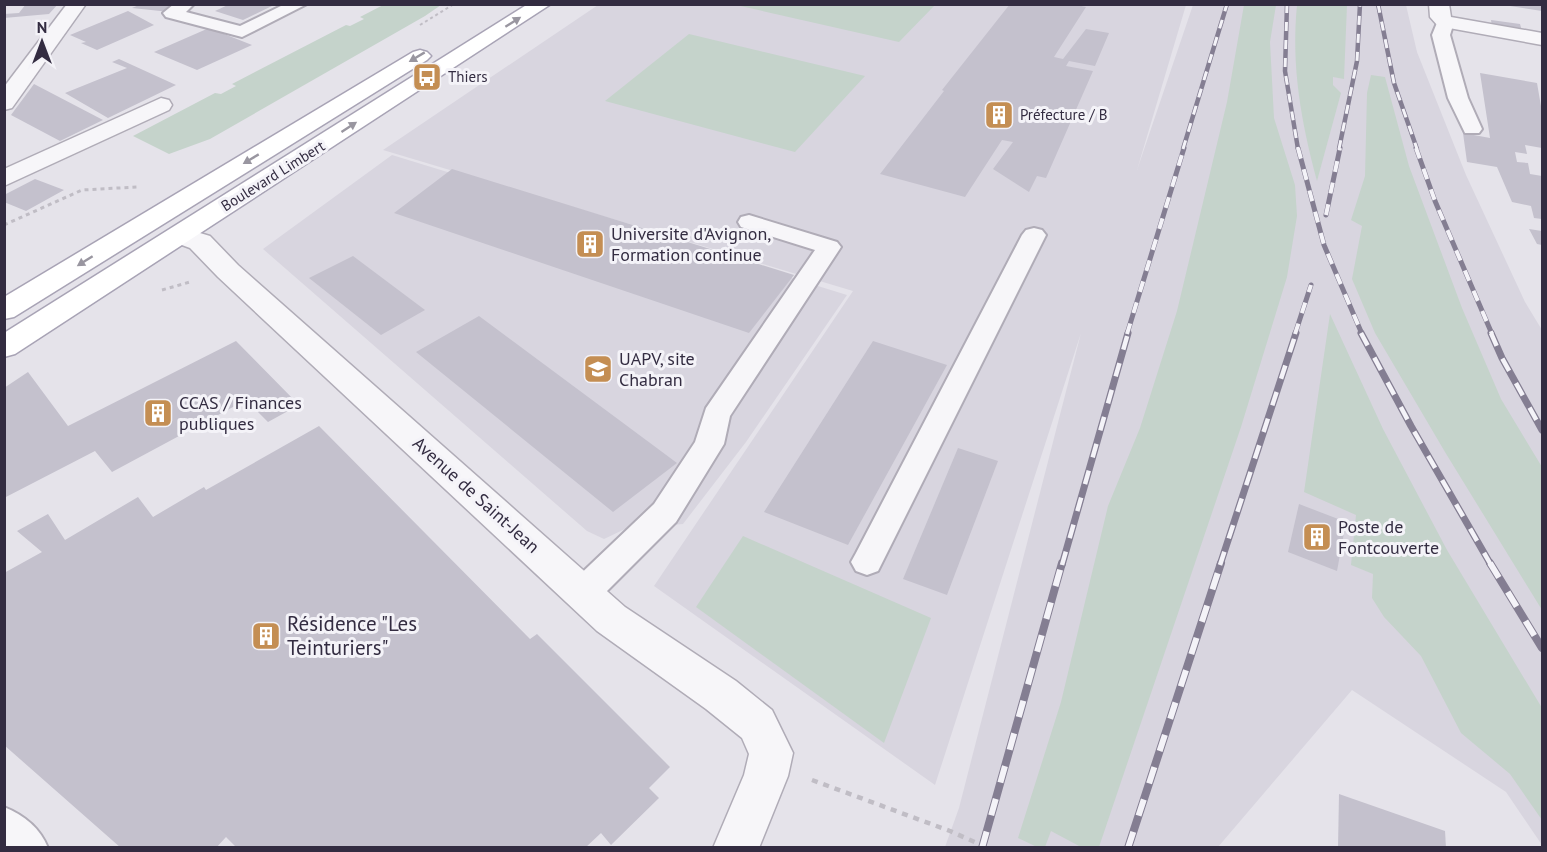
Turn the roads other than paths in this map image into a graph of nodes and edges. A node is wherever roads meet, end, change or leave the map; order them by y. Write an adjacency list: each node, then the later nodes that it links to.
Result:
1 (77, 4): 8 (street)
2 (186, 4): 3 (lane)
3 (299, 4)
4 (503, 4): 11 (main road, Boulevard Limbert, one-way to 11)
5 (542, 4): 12 (main road, Boulevard Limbert, one-way to 5)
6 (1442, 13): 7 (street); 10 (lane)
7 (1542, 39)
8 (4, 103)
9 (161, 105): 13 (street)
10 (1472, 129)
11 (294, 133): 12 (main road); 17 (main road, Boulevard Limbert, one-way to 17)
12 (324, 143): 15 (main road, Boulevard Limbert)
13 (4, 179)
14 (749, 222): 20 (lane)
15 (180, 234): 18 (main road, Boulevard Limbert); 20 (street, Avenue de Saint-Jean)
16 (1034, 234): 19 (lane)
17 (4, 310)
18 (4, 346)
19 (867, 562)
20 (583, 593): 23 (street, Avenue de Saint-Jean)
21 (4, 827): 22 (lane)
22 (28, 848)
23 (736, 848)

